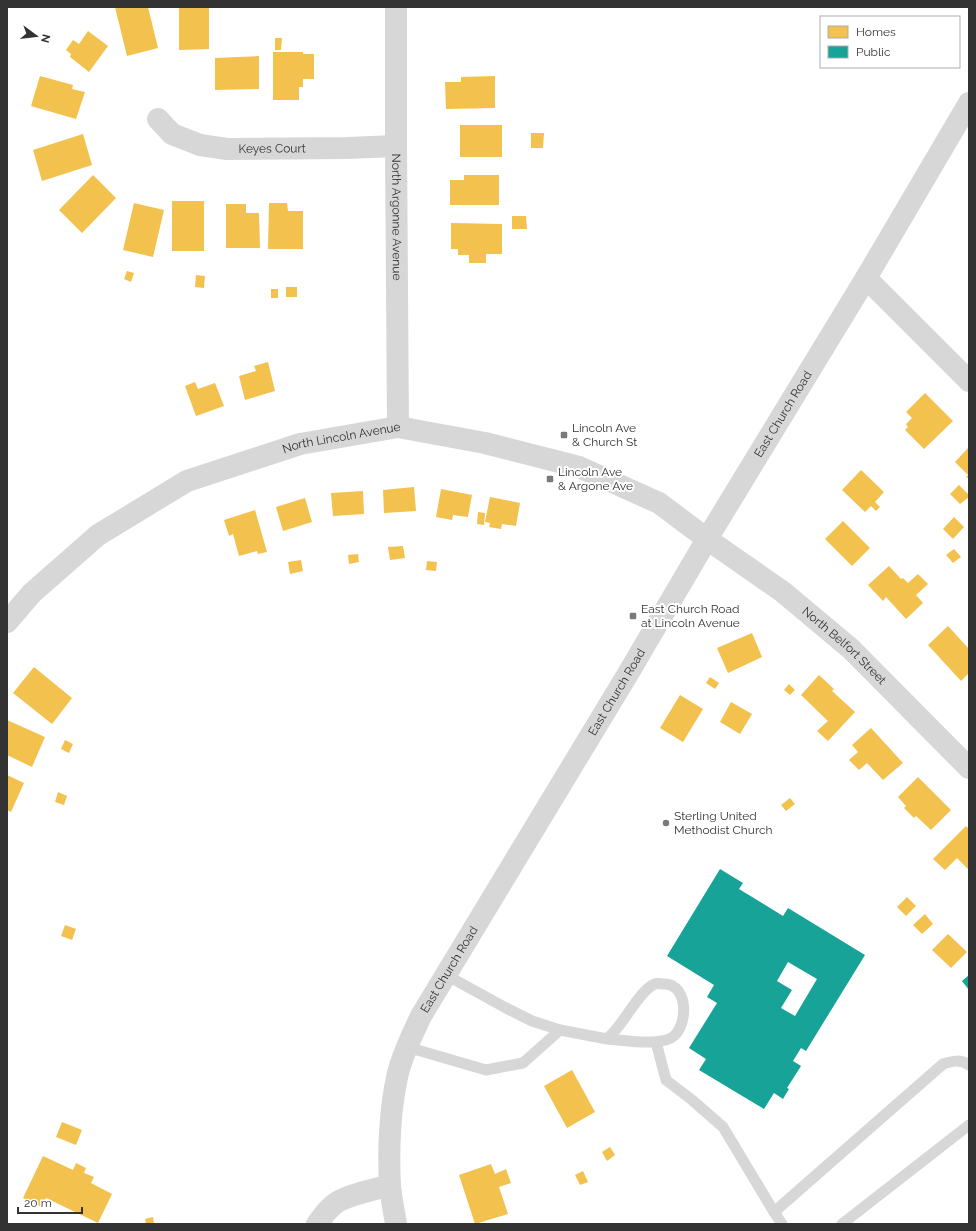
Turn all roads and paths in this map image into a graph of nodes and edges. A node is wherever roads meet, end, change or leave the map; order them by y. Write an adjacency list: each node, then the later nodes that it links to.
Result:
1 (396, 7): 4 (street, North Argonne Avenue)
2 (969, 103): 5 (street, East Church Road)
3 (158, 119): 4 (street, Keyes Court)
4 (396, 146): 7 (street, North Argonne Avenue)
5 (866, 278): 6 (street); 8 (street, East Church Road)
6 (969, 381)
7 (398, 427): 8 (street, North Lincoln Avenue); 9 (street, North Lincoln Avenue)
8 (707, 539): 10 (street, North Belfort Street); 11 (street, East Church Road)
9 (7, 622)
10 (969, 768)
11 (446, 975): 12 (lane); 15 (street, East Church Road)
12 (560, 1030): 13 (lane); 15 (lane)
13 (607, 1039): 14 (lane); 14 (lane)
14 (656, 1042): 19 (lane)
15 (407, 1047): 18 (street, East Church Road)
16 (969, 1064): 19 (lane)
17 (969, 1125): 23 (lane)
18 (390, 1186): 20 (street); 21 (street, East Church Road)
19 (774, 1212): 22 (lane)
20 (317, 1224)
21 (396, 1224)
22 (782, 1224)
23 (842, 1224)

